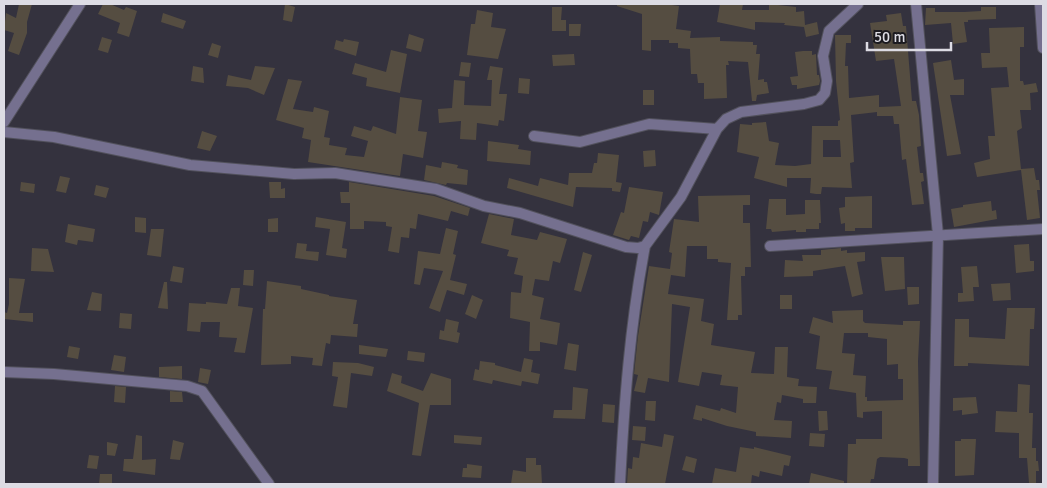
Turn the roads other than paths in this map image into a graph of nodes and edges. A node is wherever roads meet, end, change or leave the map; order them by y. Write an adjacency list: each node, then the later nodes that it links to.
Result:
1 (80, 4): 6 (street)
2 (858, 4): 7 (street)
3 (916, 4): 11 (street)
4 (1040, 4): 5 (street)
5 (1043, 48)
6 (4, 122)
7 (717, 129): 9 (street); 12 (street)
8 (4, 132): 12 (street)
9 (534, 136)
10 (1043, 229): 11 (street)
11 (938, 235): 13 (street); 17 (street)
12 (645, 246): 16 (street)
13 (770, 246)
14 (4, 372): 15 (street)
15 (269, 484)
16 (620, 484)
17 (933, 484)

